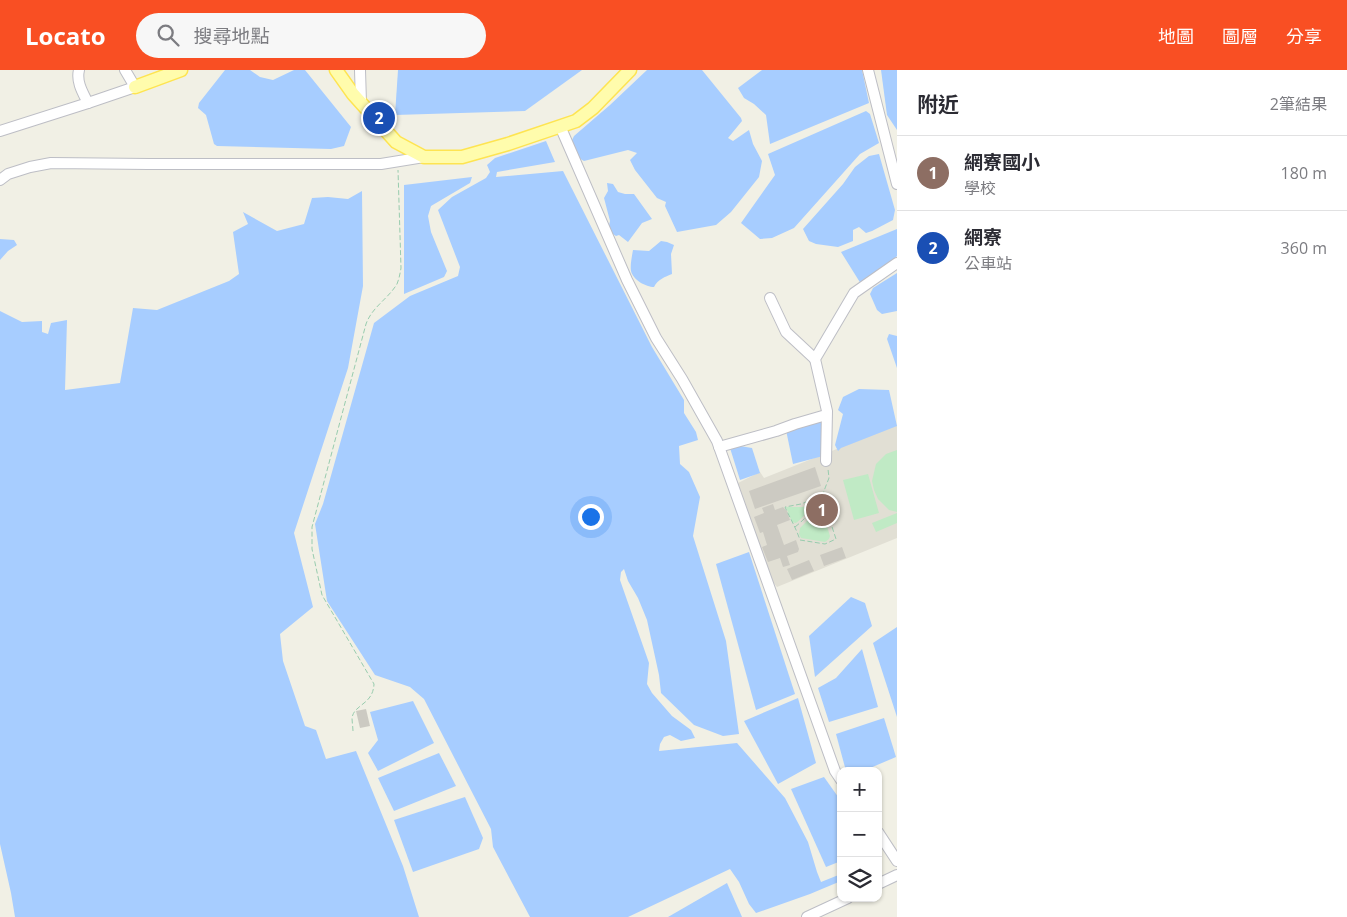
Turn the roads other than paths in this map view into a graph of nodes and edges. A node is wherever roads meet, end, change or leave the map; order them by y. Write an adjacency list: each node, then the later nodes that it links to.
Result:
1 (79, 70): 10 (street)
2 (125, 70): 8 (street)
3 (181, 70): 8 (main road)
4 (336, 70): 9 (main road)
5 (360, 70): 9 (street)
6 (630, 70): 11 (main road)
7 (868, 70): 15 (street)
8 (135, 87): 10 (street)
9 (361, 102): 13 (main road)
10 (88, 103): 12 (street)
11 (560, 126): 13 (main road); 20 (street)
12 (0, 131)
13 (424, 157): 14 (street)
14 (0, 180)
15 (897, 184)
16 (897, 263): 18 (street)
17 (770, 298): 18 (street)
18 (814, 358): 19 (street)
19 (826, 415): 20 (street); 21 (street)
20 (719, 447): 22 (street)
21 (826, 461)
22 (837, 774)
23 (882, 838): 24 (street)
24 (897, 861)
25 (897, 875): 26 (street)
26 (882, 882)
27 (840, 902): 28 (street)
28 (808, 917)

